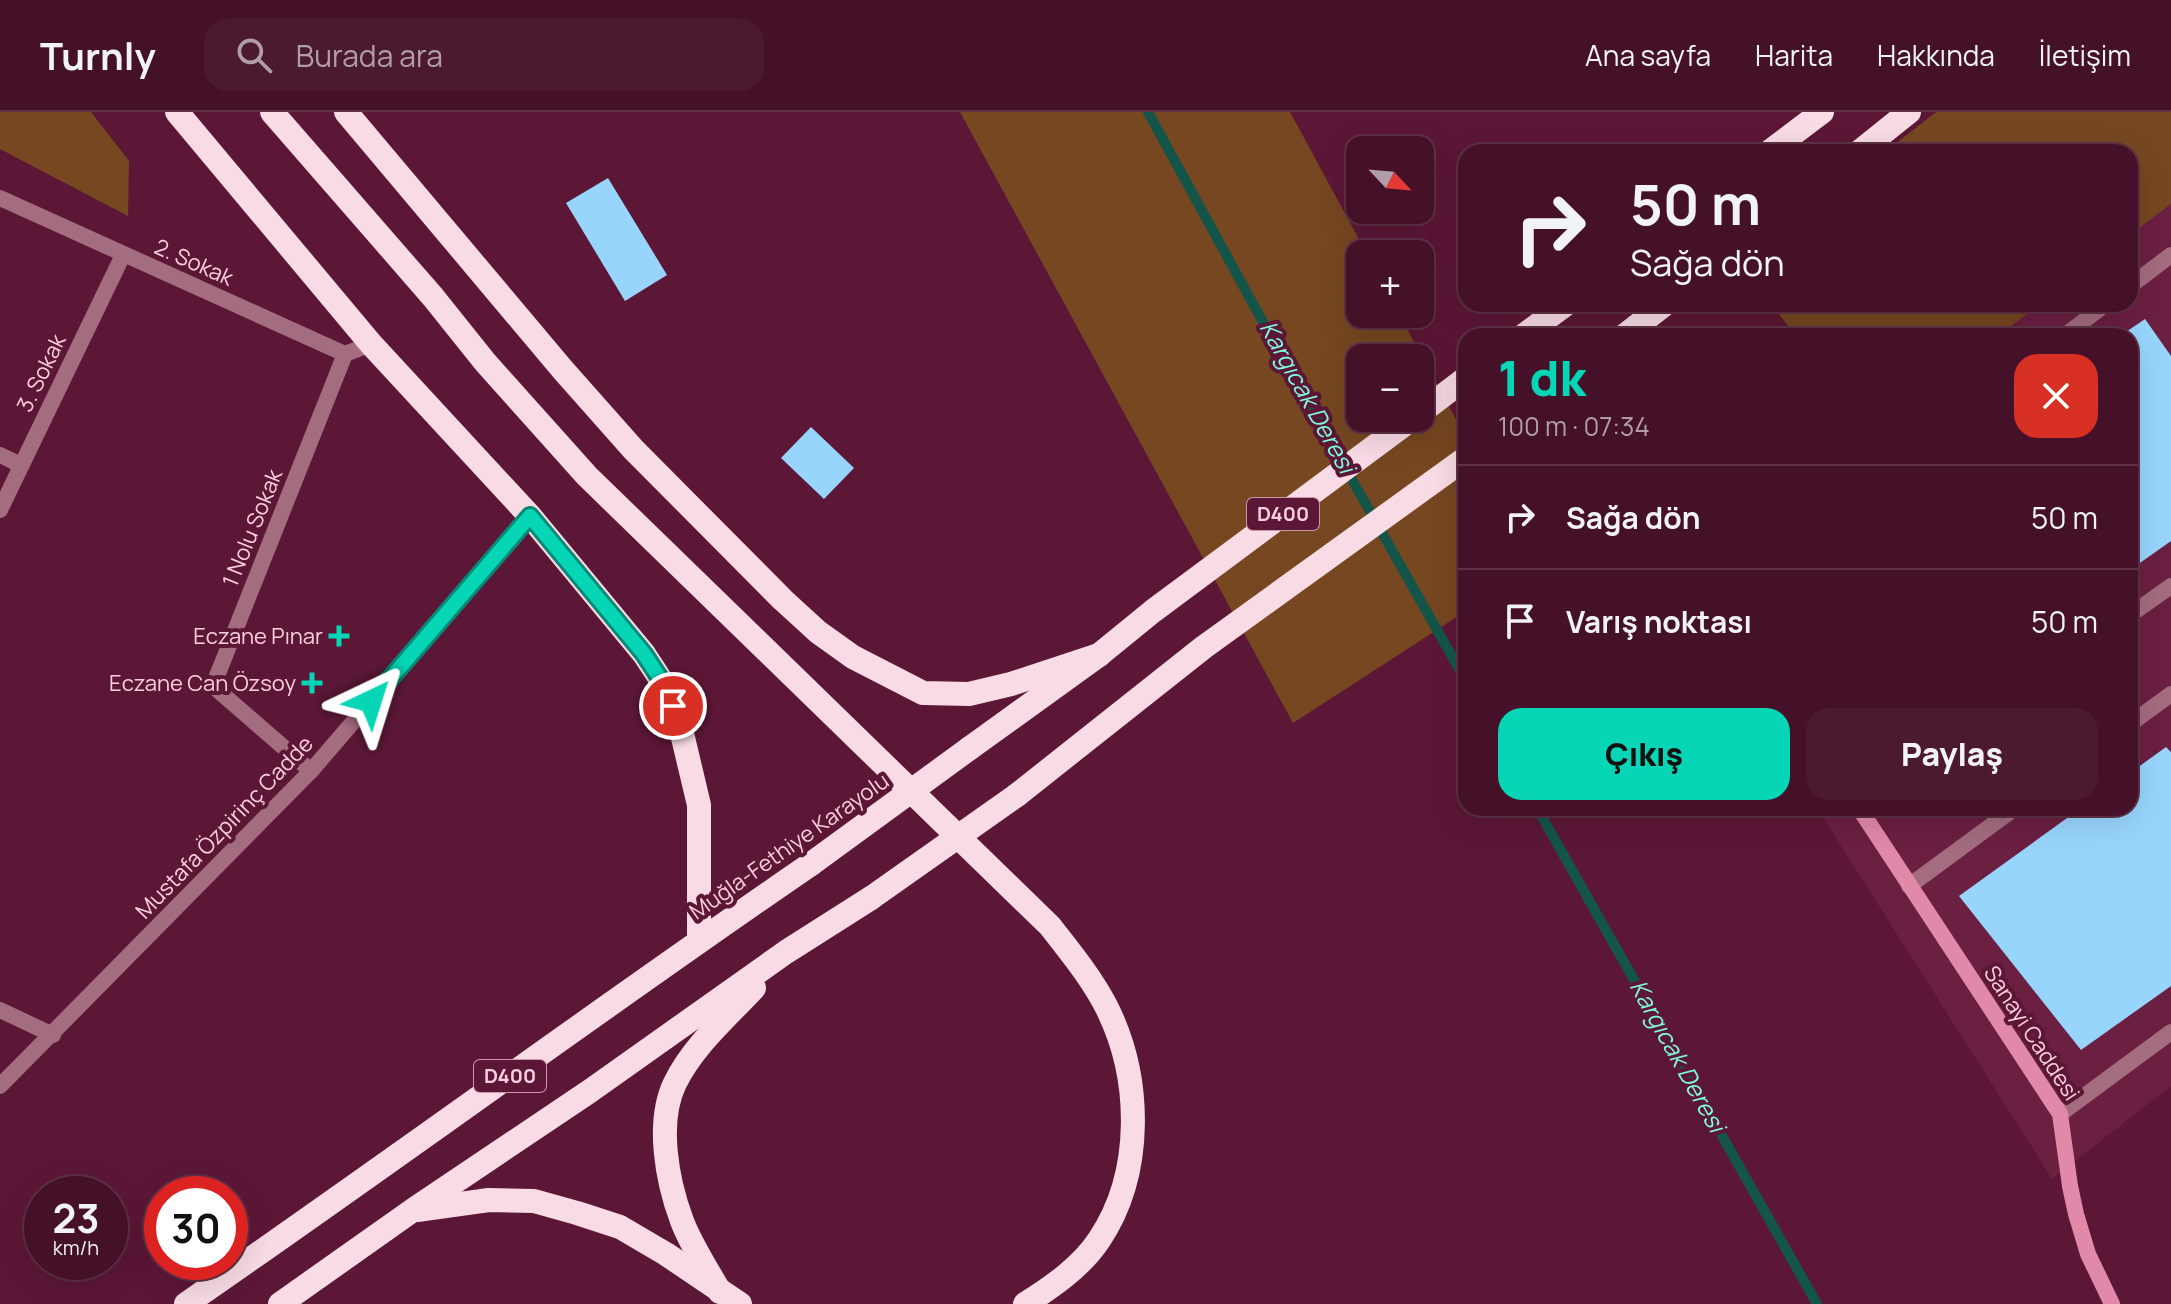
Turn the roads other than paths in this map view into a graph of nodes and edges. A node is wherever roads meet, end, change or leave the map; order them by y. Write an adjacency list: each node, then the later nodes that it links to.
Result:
1 (177, 112): 18 (highway)
2 (272, 112): 48 (highway)
3 (346, 112): 30 (highway)
4 (1822, 112): 6 (highway)
5 (1909, 112): 7 (highway)
6 (1780, 144)
7 (1869, 144)
8 (0, 198): 9 (street, 2. Sokak)
9 (123, 255): 19 (street, 2. Sokak); 25 (street, 3. Sokak)
10 (2171, 255): 11 (street)
11 (2138, 280)
12 (1555, 312): 15 (highway)
13 (1655, 312): 16 (highway)
14 (2096, 312): 17 (street)
15 (1534, 328)
16 (1634, 328)
17 (2074, 328)
18 (371, 344): 19 (street); 27 (highway)
19 (345, 354): 33 (street, 1 Nolu Sokak)
20 (1458, 384): 21 (highway)
21 (1434, 402)
22 (1394, 432): 30 (highway, Muğla-Fethiye Karayolu / D400)
23 (0, 455): 25 (street)
24 (1458, 464): 38 (highway, D400, bridge)
25 (21, 465): 26 (street, 3. Sokak)
26 (0, 510)
27 (530, 516): 33 (street, Mustafa Özpirinç Cadde); 37 (highway)
28 (2171, 586): 29 (street)
29 (2138, 609)
30 (1099, 655): 37 (highway, Muğla-Fethiye Karayolu / D400, bridge)
31 (2171, 694): 32 (street)
32 (2138, 718)
33 (311, 771): 41 (street, Mustafa Özpirinç Cadde)
34 (1866, 816): 36 (street, Sanayi Caddesi)
35 (2004, 816): 36 (street)
36 (1909, 886): 43 (street, Sanayi Caddesi)
37 (699, 941): 46 (highway, Muğla-Fethiye Karayolu / D400)
38 (786, 952): 44 (highway, D400); 45 (highway)
39 (0, 1010): 41 (street)
40 (2171, 1032): 43 (street)
41 (53, 1035): 42 (street, Mustafa Özpirinç Cadde)
42 (0, 1086)
43 (2060, 1114): 49 (street, Sanayi Caddesi)
44 (413, 1210): 45 (highway); 47 (highway, D400)
45 (730, 1298)
46 (186, 1304)
47 (280, 1304)
48 (1025, 1304)
49 (2112, 1304)

